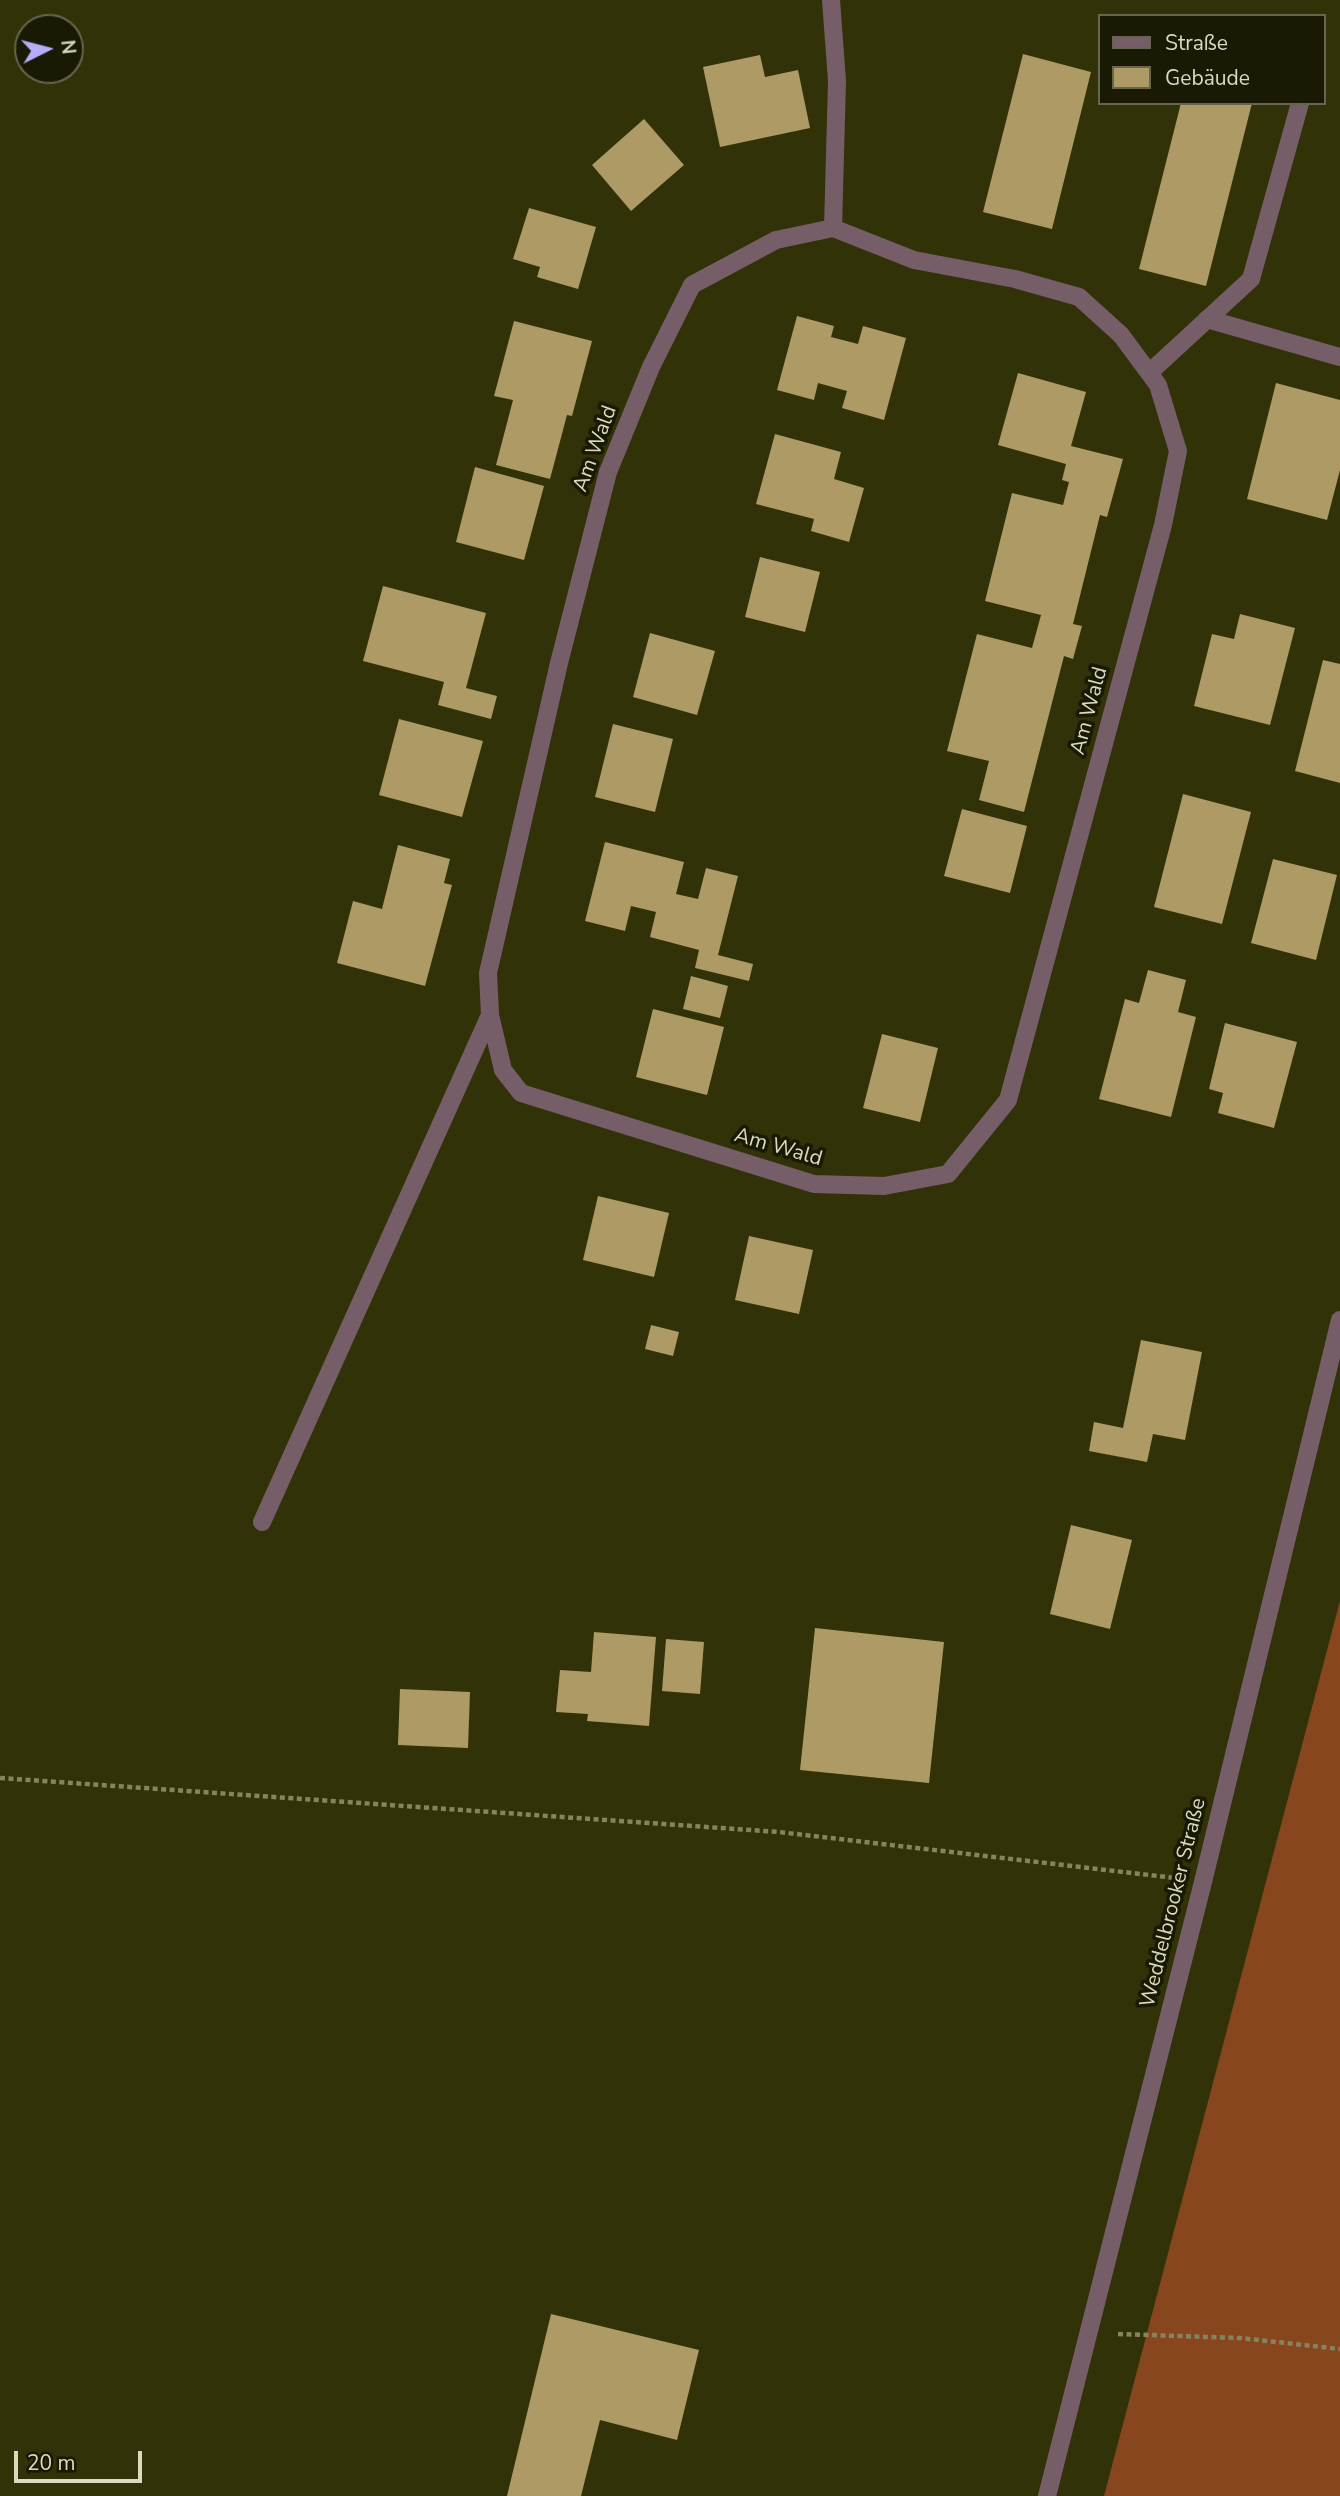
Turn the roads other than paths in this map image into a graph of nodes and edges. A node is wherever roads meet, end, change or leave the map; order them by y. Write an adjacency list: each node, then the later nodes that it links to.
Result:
1 (831, 0): 3 (street)
2 (1299, 105): 4 (street)
3 (833, 228): 6 (street, Am Wald); 7 (street, Am Wald)
4 (1207, 320): 5 (street); 6 (street)
5 (1340, 357)
6 (1149, 373): 7 (street, Am Wald)
7 (490, 1015): 9 (street)
8 (1340, 1320): 10 (street, Weddelbrooker Straße)
9 (262, 1522)
10 (1047, 2496)

